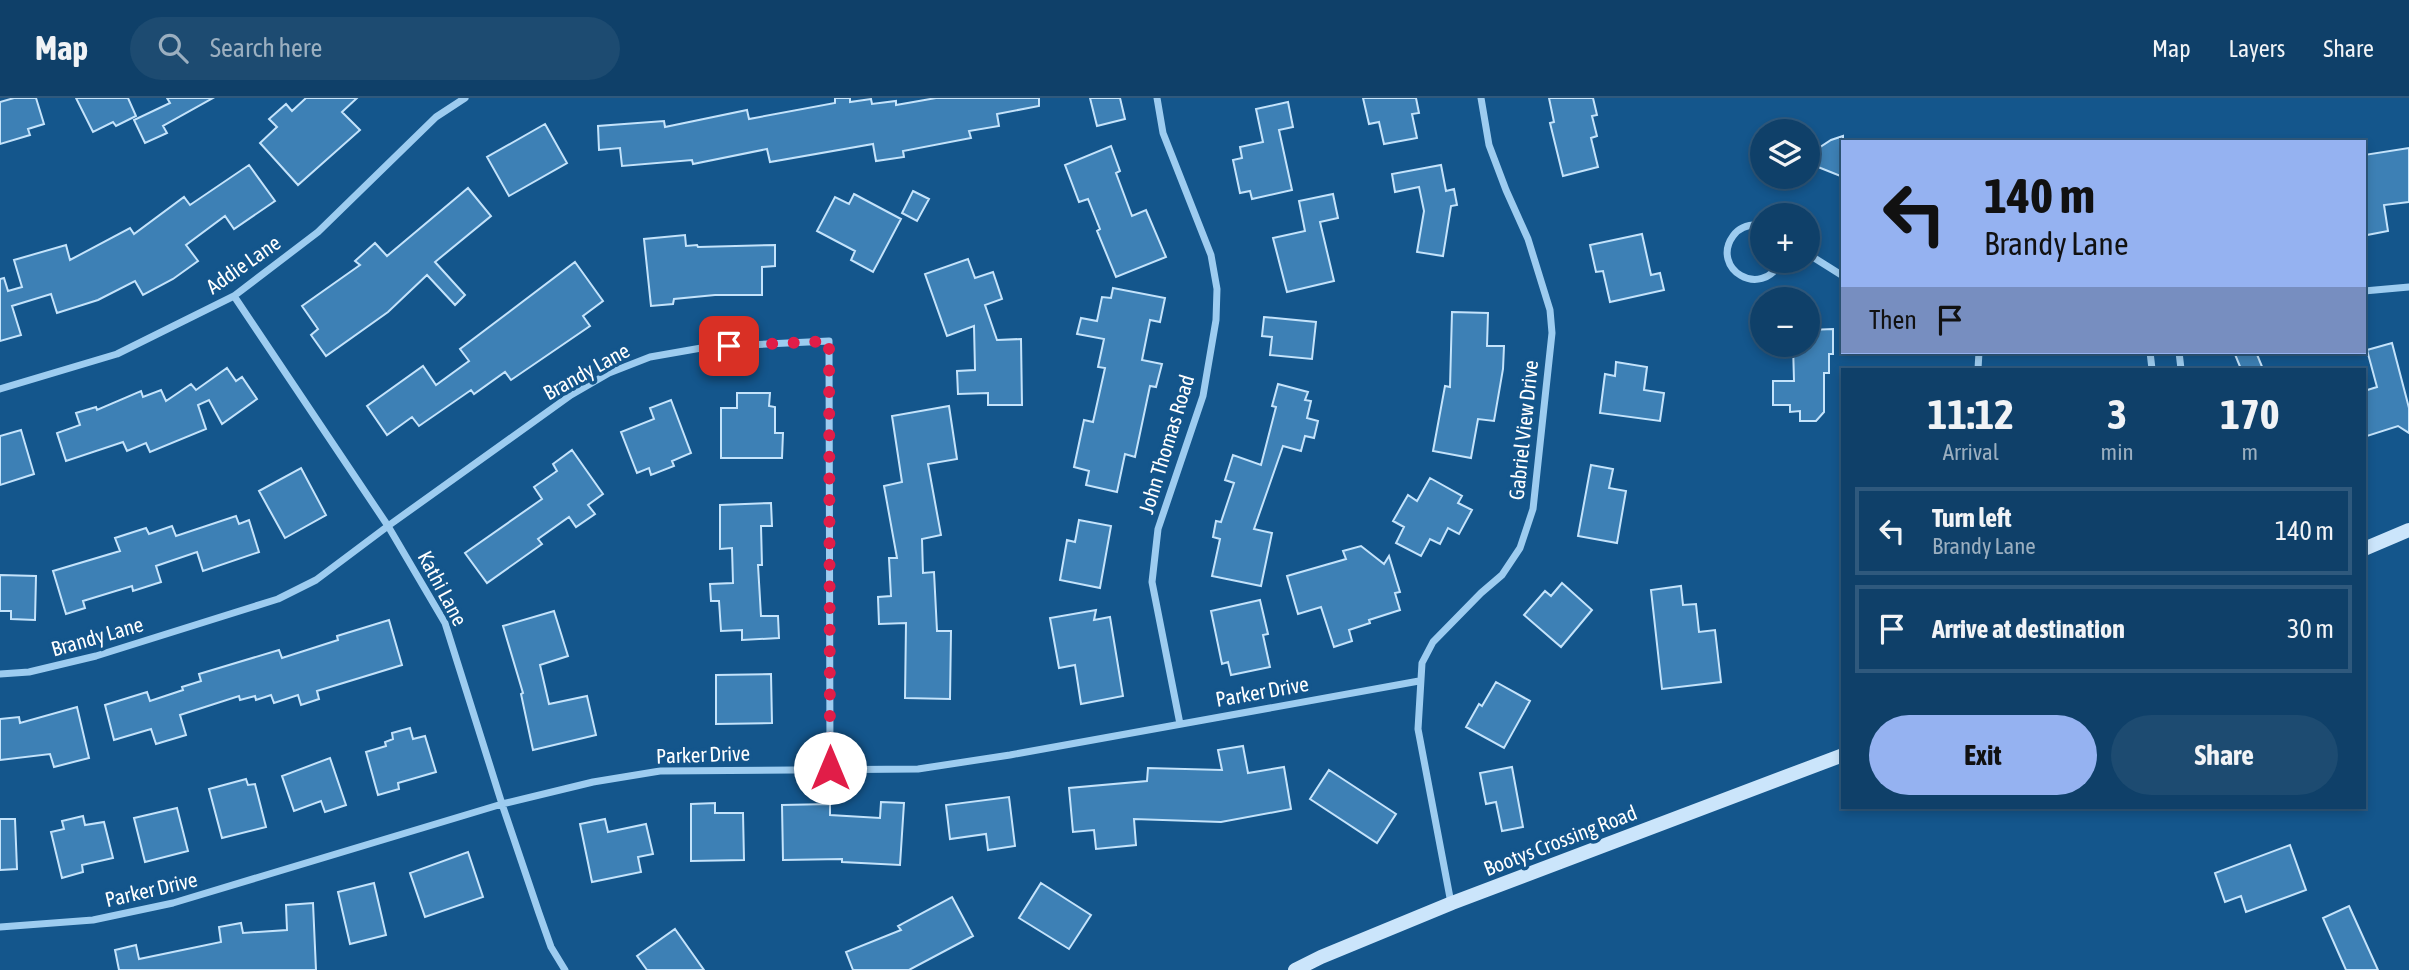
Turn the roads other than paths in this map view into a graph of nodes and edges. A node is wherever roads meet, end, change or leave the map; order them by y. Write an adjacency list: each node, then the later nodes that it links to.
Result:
1 (465, 98): 10 (street, Addie Lane)
2 (1157, 98): 17 (street, John Thomas Road)
3 (1481, 98): 16 (street, Gabriel View Drive)
4 (1750, 225): 6 (street)
5 (1820, 262): 7 (street)
6 (1771, 273)
7 (1841, 275)
8 (2409, 287): 9 (street)
9 (2366, 290)
10 (234, 296): 11 (street, Addie Lane); 12 (street, Kathi Lane)
11 (0, 389)
12 (388, 526): 15 (street, Brandy Lane); 19 (street, Brandy Lane); 20 (street, Kathi Lane)
13 (2409, 530): 14 (street)
14 (2366, 548)
15 (0, 674)
16 (1419, 681): 17 (street, Parker Drive); 21 (street, Gabriel View Drive)
17 (1180, 723): 19 (street, Parker Drive)
18 (1841, 756): 21 (street, Bootys Crossing Road)
19 (830, 768): 20 (street, Parker Drive)
20 (502, 804): 22 (street, Parker Drive); 23 (street, Kathi Lane)
21 (1452, 903): 24 (street, Bootys Crossing Road)
22 (0, 927)
23 (565, 970)
24 (1295, 970)

